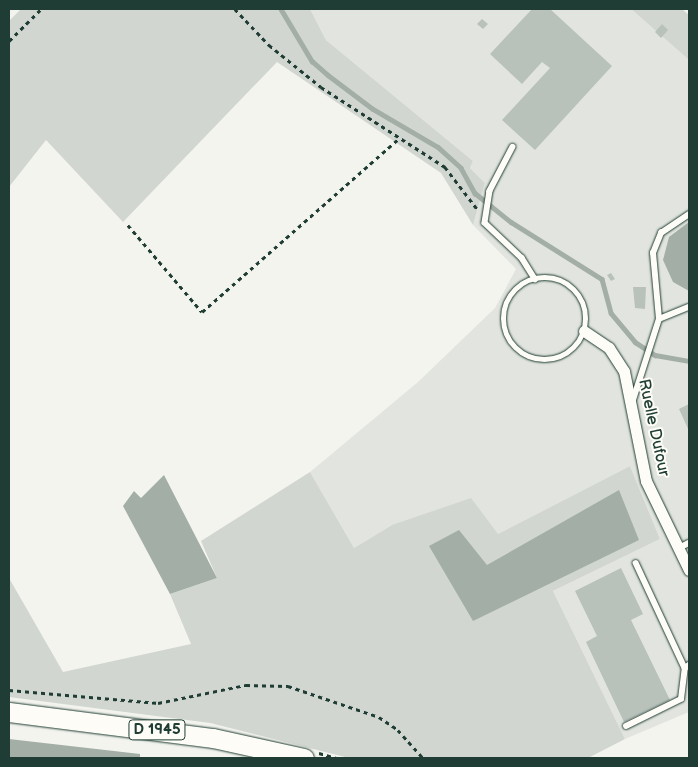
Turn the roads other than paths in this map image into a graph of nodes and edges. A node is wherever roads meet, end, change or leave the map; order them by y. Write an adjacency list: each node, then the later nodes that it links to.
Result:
1 (513, 147): 3 (lane)
2 (689, 214): 5 (lane)
3 (535, 279): 6 (lane); 6 (lane)
4 (689, 307): 5 (lane)
5 (659, 320): 7 (lane)
6 (584, 332): 7 (street, Ruelle Dufour)
7 (633, 400): 8 (street, Ruelle Dufour)
8 (684, 546): 10 (street, Ruelle Dufour)
9 (636, 563): 11 (lane)
10 (689, 570)
11 (687, 666): 13 (lane)
12 (9, 712): 14 (main road, D 1945)
13 (626, 726)
14 (304, 758)

